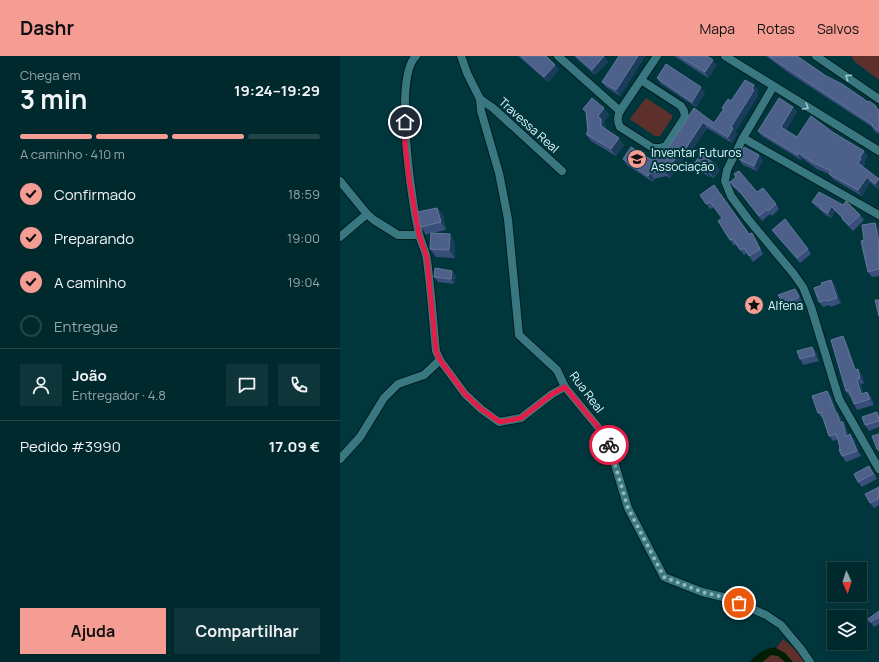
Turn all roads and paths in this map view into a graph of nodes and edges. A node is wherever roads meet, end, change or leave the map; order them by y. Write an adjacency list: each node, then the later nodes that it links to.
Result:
1 (416, 56): 18 (street)
2 (461, 56): 9 (street, Rua Real)
3 (558, 56): 11 (street)
4 (657, 56): 7 (street)
5 (725, 56): 8 (street)
6 (816, 56): 10 (street, one-way to 6)
7 (641, 80): 11 (street); 11 (street)
8 (773, 87): 12 (street); 13 (street, one-way to 13)
9 (480, 99): 14 (street, Travessa Real); 21 (street, Rua Real)
10 (879, 99)
11 (620, 111)
12 (743, 138): 17 (street); 23 (street)
13 (879, 151)
14 (562, 171)
15 (340, 181): 16 (street)
16 (367, 214): 18 (street); 19 (street)
17 (879, 215)
18 (419, 235): 20 (street)
19 (340, 237)
20 (440, 360): 21 (street); 22 (street)
21 (565, 387): 24 (street, Rua Real)
22 (340, 459)
23 (879, 469)
24 (810, 662)

